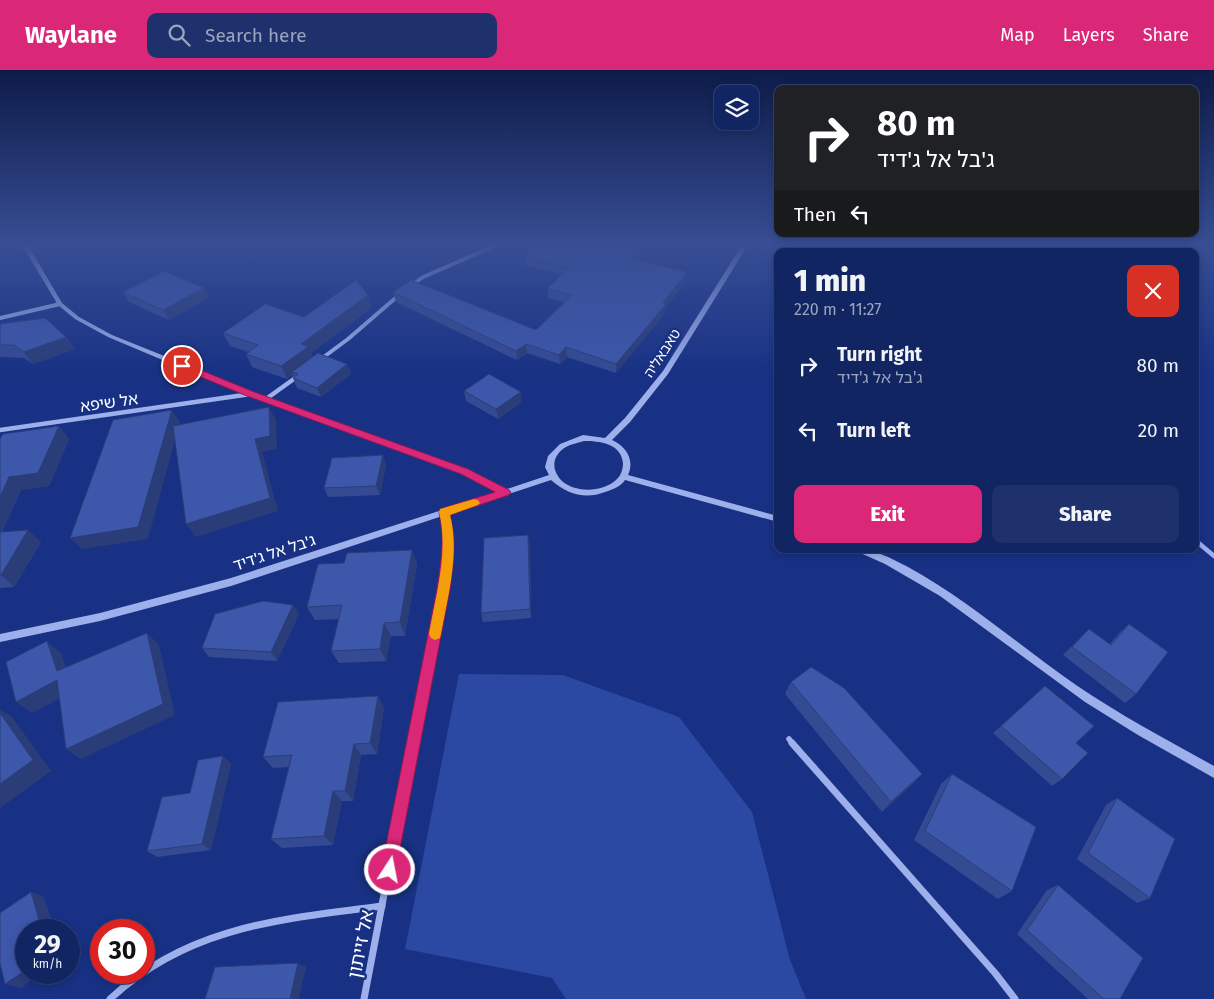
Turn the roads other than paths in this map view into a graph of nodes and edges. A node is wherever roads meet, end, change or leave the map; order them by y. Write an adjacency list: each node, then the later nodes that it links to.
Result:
1 (50, 288): 4 (street)
2 (718, 288): 11 (street, טאבאליה)
3 (401, 293): 6 (street)
4 (60, 304): 5 (street); 8 (street)
5 (0, 318)
6 (319, 360)
7 (304, 371): 9 (street)
8 (251, 394): 9 (street); 10 (street, אל שיפא)
9 (266, 400): 14 (street)
10 (0, 430)
11 (606, 441): 12 (street); 13 (street)
12 (552, 477): 13 (street); 14 (street, ג'בל אל ג'דיד)
13 (624, 477): 16 (street)
14 (506, 492): 15 (street, ג'בל אל ג'דיד)
15 (444, 512): 20 (street, ג'בל אל ג'דיד); 23 (street, אל זייתון)
16 (774, 518)
17 (1199, 543): 19 (lane)
18 (870, 553): 22 (street)
19 (1214, 556)
20 (0, 638)
21 (789, 739): 26 (street)
22 (1214, 772)
23 (382, 906): 24 (street); 25 (street, אל זייתון)
24 (110, 999)
25 (364, 999)
26 (1015, 999)

